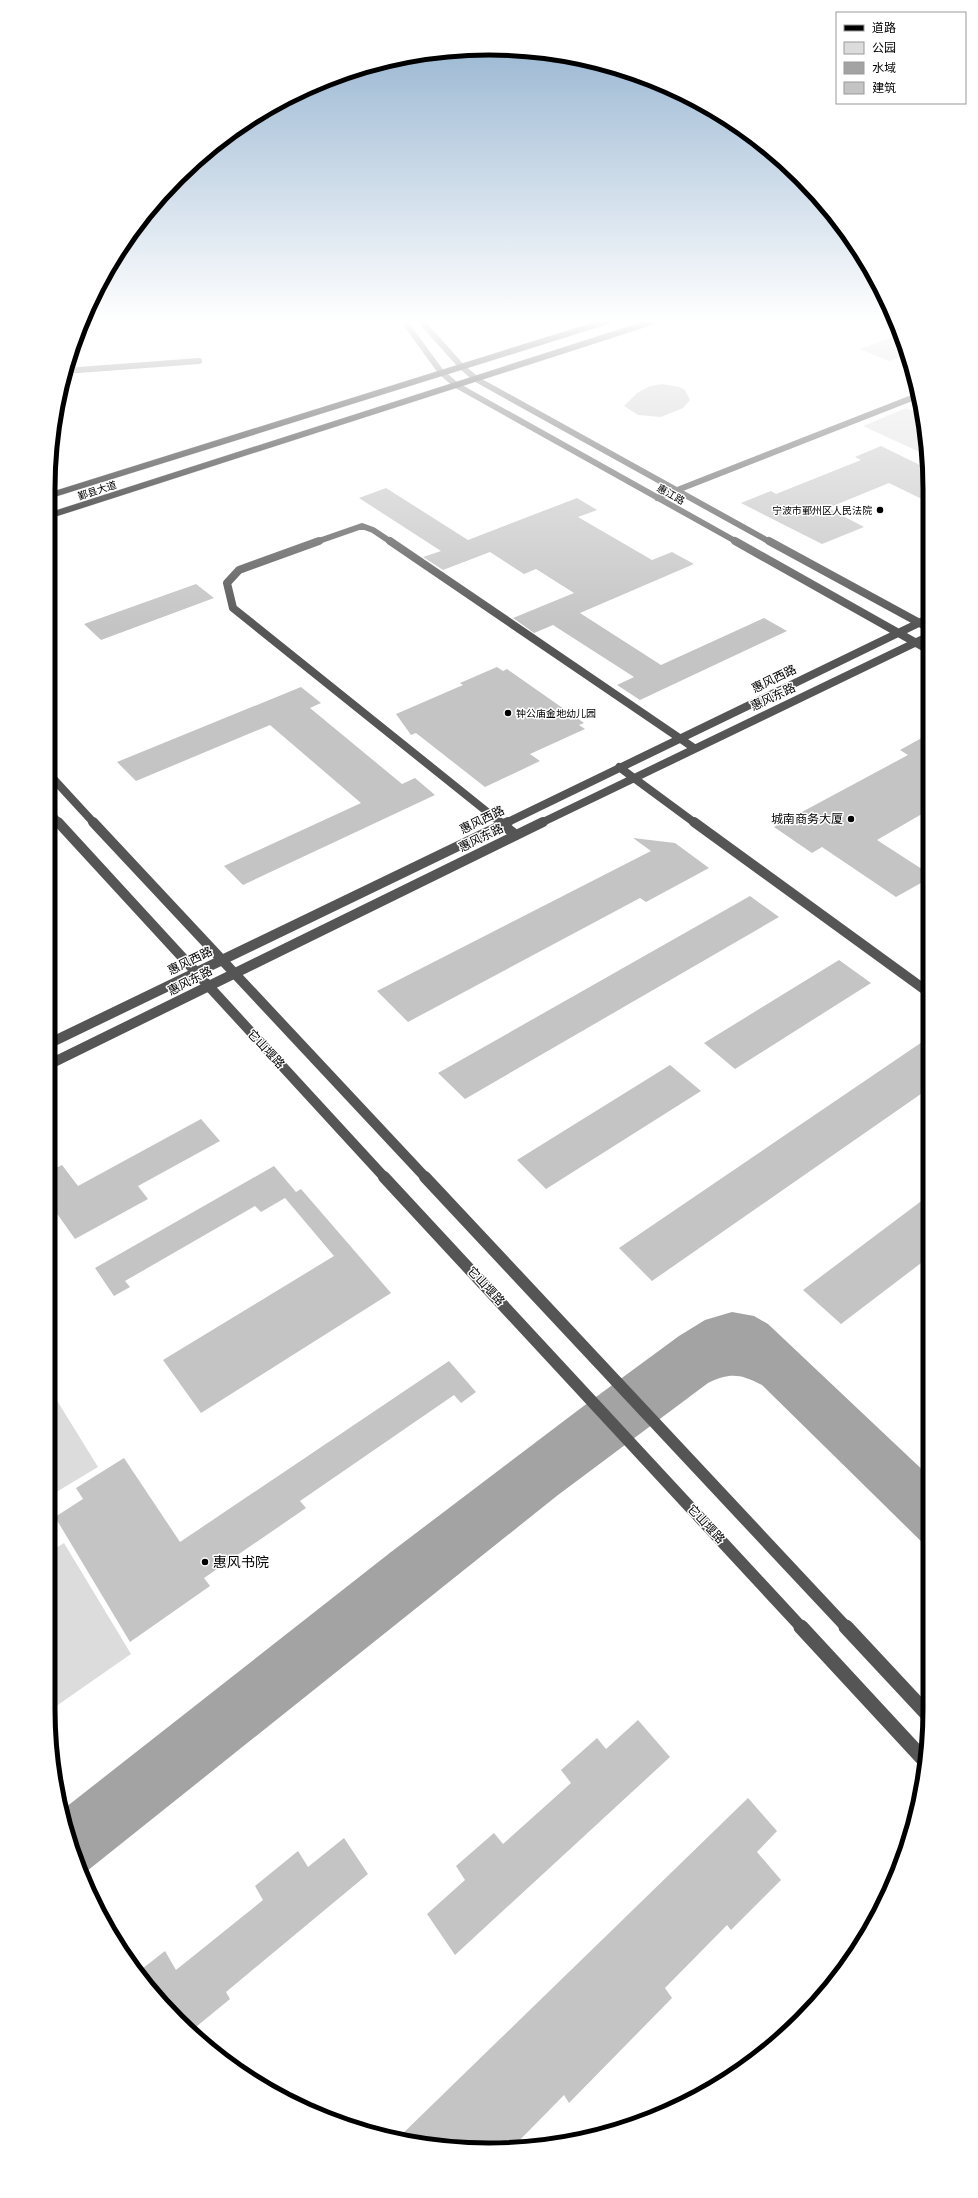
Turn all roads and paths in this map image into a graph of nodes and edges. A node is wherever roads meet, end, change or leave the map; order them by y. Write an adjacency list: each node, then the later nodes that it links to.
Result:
1 (278, 424): 7 (main road, 鄞县大道)
2 (336, 424): 9 (main road, 鄞县大道)
3 (525, 424): 8 (street, 惠江路)
4 (556, 424): 6 (street, 惠江路)
5 (846, 424): 6 (street)
6 (675, 490): 8 (street); 11 (street, 惠江路)
7 (55, 494)
8 (657, 498): 13 (street, 惠江路)
9 (55, 514)
10 (923, 621): 11 (street, 惠风西路)
11 (919, 623): 12 (street, 惠江路); 13 (street, 惠风西路)
12 (923, 625)
13 (898, 633): 15 (street, 惠江路); 17 (street, 惠风西路)
14 (923, 639): 15 (street, 惠风东路)
15 (915, 643): 16 (street, 惠江路); 18 (street, 惠风东路)
16 (923, 647)
17 (678, 738): 18 (street); 19 (street, 惠风西路); 23 (street)
18 (694, 748): 20 (street, 惠风东路)
19 (618, 767): 20 (street); 23 (street, 惠风西路)
20 (634, 777): 24 (street, 惠风东路); 29 (street)
21 (55, 780): 25 (street)
22 (55, 819): 26 (street, 它山堰路)
23 (501, 824): 24 (street); 25 (street, 惠风西路)
24 (516, 835): 27 (street, 惠风东路)
25 (222, 959): 26 (street, 惠风西路); 27 (street)
26 (194, 972): 28 (street, 它山堰路); 30 (street, 惠风西路)
27 (233, 973): 28 (street, 惠风东路); 32 (street)
28 (208, 985): 31 (street, 惠风东路); 33 (street, 它山堰路)
29 (923, 988)
30 (55, 1041)
31 (55, 1062)
32 (923, 1710)
33 (920, 1756)

